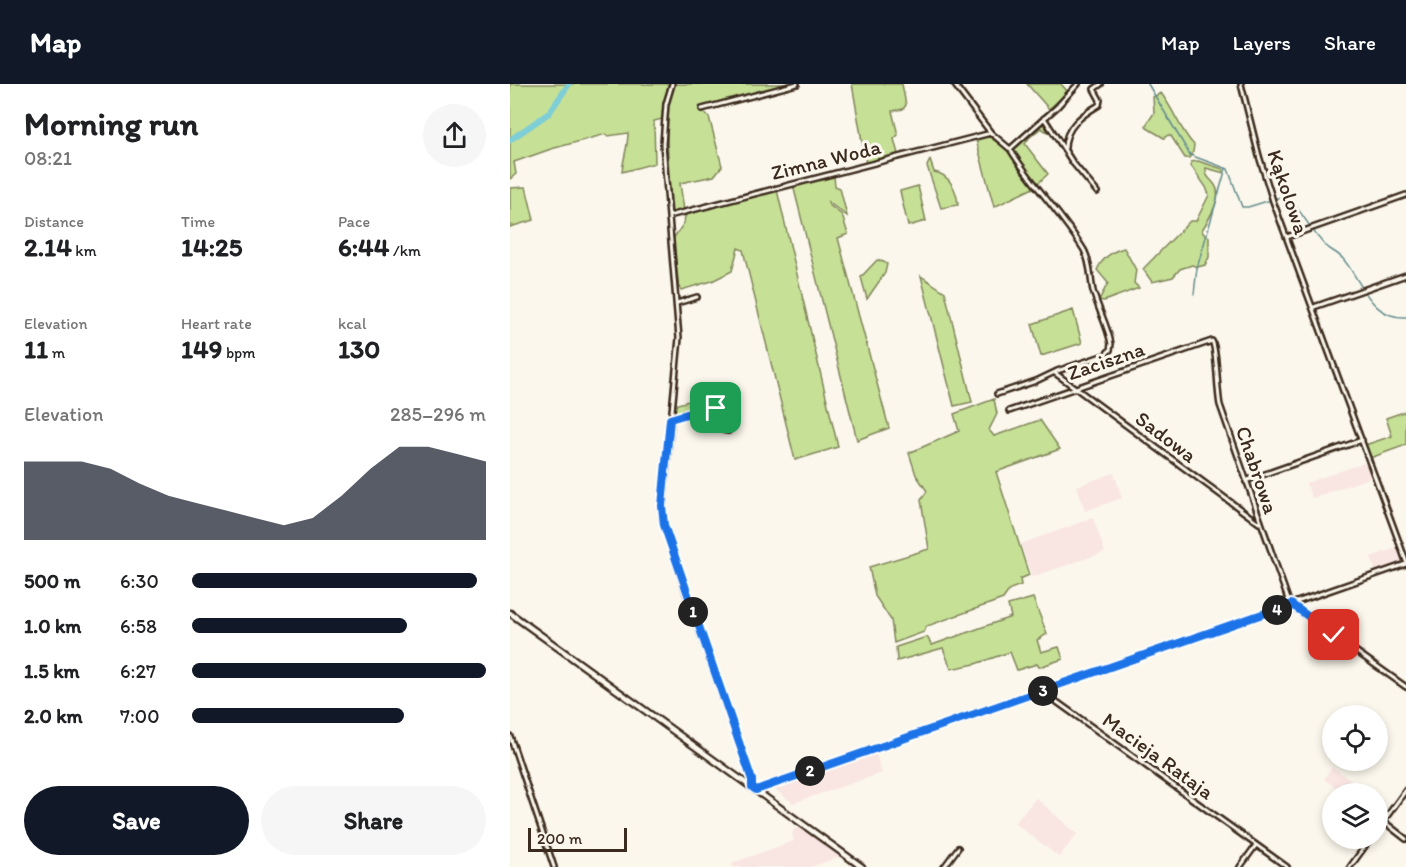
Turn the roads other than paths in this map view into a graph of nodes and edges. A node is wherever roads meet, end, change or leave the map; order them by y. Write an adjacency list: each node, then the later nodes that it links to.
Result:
1 (672, 84): 16 (street)
2 (797, 84): 9 (street)
3 (954, 84): 11 (street)
4 (1078, 84): 10 (street)
5 (1091, 84): 8 (street)
6 (1101, 84): 8 (street)
7 (1241, 84): 17 (street, Kąkolowa)
8 (1094, 91): 13 (street)
9 (702, 109)
10 (1044, 118): 12 (street); 13 (street)
11 (991, 133): 12 (street); 16 (street, Zimna Woda)
12 (1010, 149): 23 (street)
13 (1065, 150): 14 (street)
14 (1097, 192)
15 (1406, 195): 17 (street)
16 (669, 216): 20 (street)
17 (1287, 237): 21 (street, Kąkolowa)
18 (1406, 275): 21 (street)
19 (697, 297): 20 (street)
20 (676, 303): 27 (street)
21 (1314, 307): 29 (street, Kąkolowa)
22 (1212, 341): 24 (street, Zaciszna); 30 (street, Chabrowa)
23 (1055, 373): 24 (street, Sadowa); 25 (street)
24 (1075, 388): 26 (street, Zaciszna); 31 (street, Sadowa)
25 (997, 394)
26 (1009, 411)
27 (670, 419): 28 (street); 38 (street)
28 (728, 431)
29 (1362, 440): 30 (street); 32 (street, Kąkolowa)
30 (1246, 482): 31 (street, Chabrowa)
31 (1261, 524): 33 (street, Chabrowa)
32 (1406, 559): 33 (street)
33 (1290, 605): 35 (street); 36 (street)
34 (510, 613): 38 (main road)
35 (1406, 687)
36 (1044, 691): 38 (street); 43 (street, Macieja Rataja)
37 (510, 736): 46 (street)
38 (754, 789): 47 (main road)
39 (1406, 790): 40 (street)
40 (1388, 815)
41 (1388, 826): 42 (street)
42 (1406, 839)
43 (1256, 845): 49 (street); 50 (street, Macieja Rataja)
44 (957, 848): 48 (street)
45 (1363, 849): 51 (street)
46 (554, 867)
47 (862, 867)
48 (944, 867)
49 (1240, 867)
50 (1287, 867)
51 (1350, 867)

